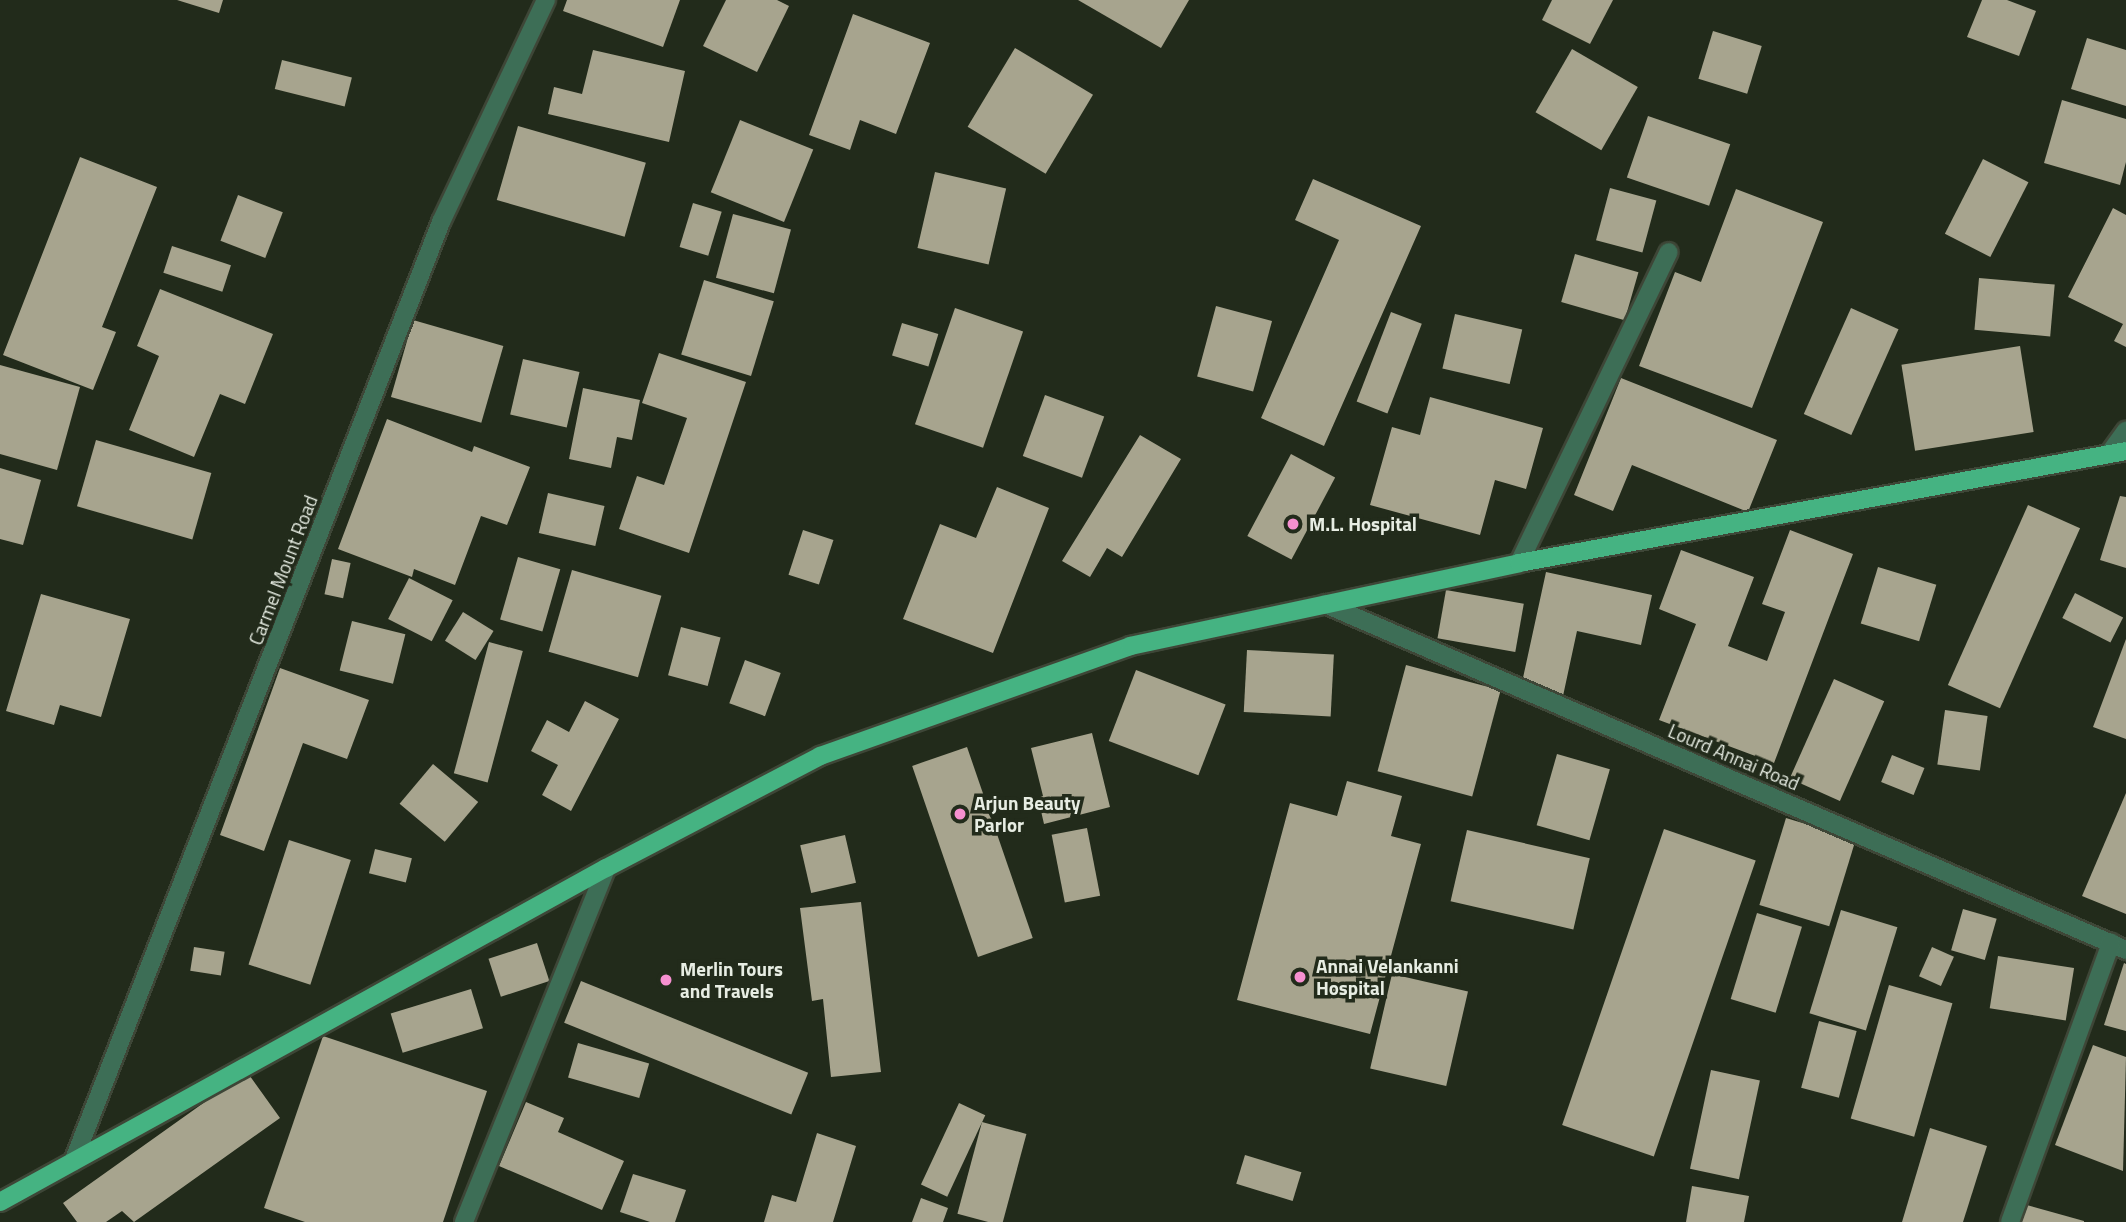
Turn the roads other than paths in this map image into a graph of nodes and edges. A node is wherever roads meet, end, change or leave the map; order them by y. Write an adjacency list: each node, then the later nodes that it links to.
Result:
1 (546, 0): 9 (street, Carmel Mount Road)
2 (1669, 252): 5 (street)
3 (2126, 431): 4 (street)
4 (2117, 452): 5 (main road)
5 (1519, 563): 6 (main road)
6 (1325, 604): 7 (main road); 8 (street, Lourd Annai Road)
7 (606, 868): 9 (main road); 11 (street)
8 (2119, 947): 12 (street)
9 (73, 1162): 10 (main road)
10 (0, 1202)
11 (464, 1222)
12 (2011, 1222)

